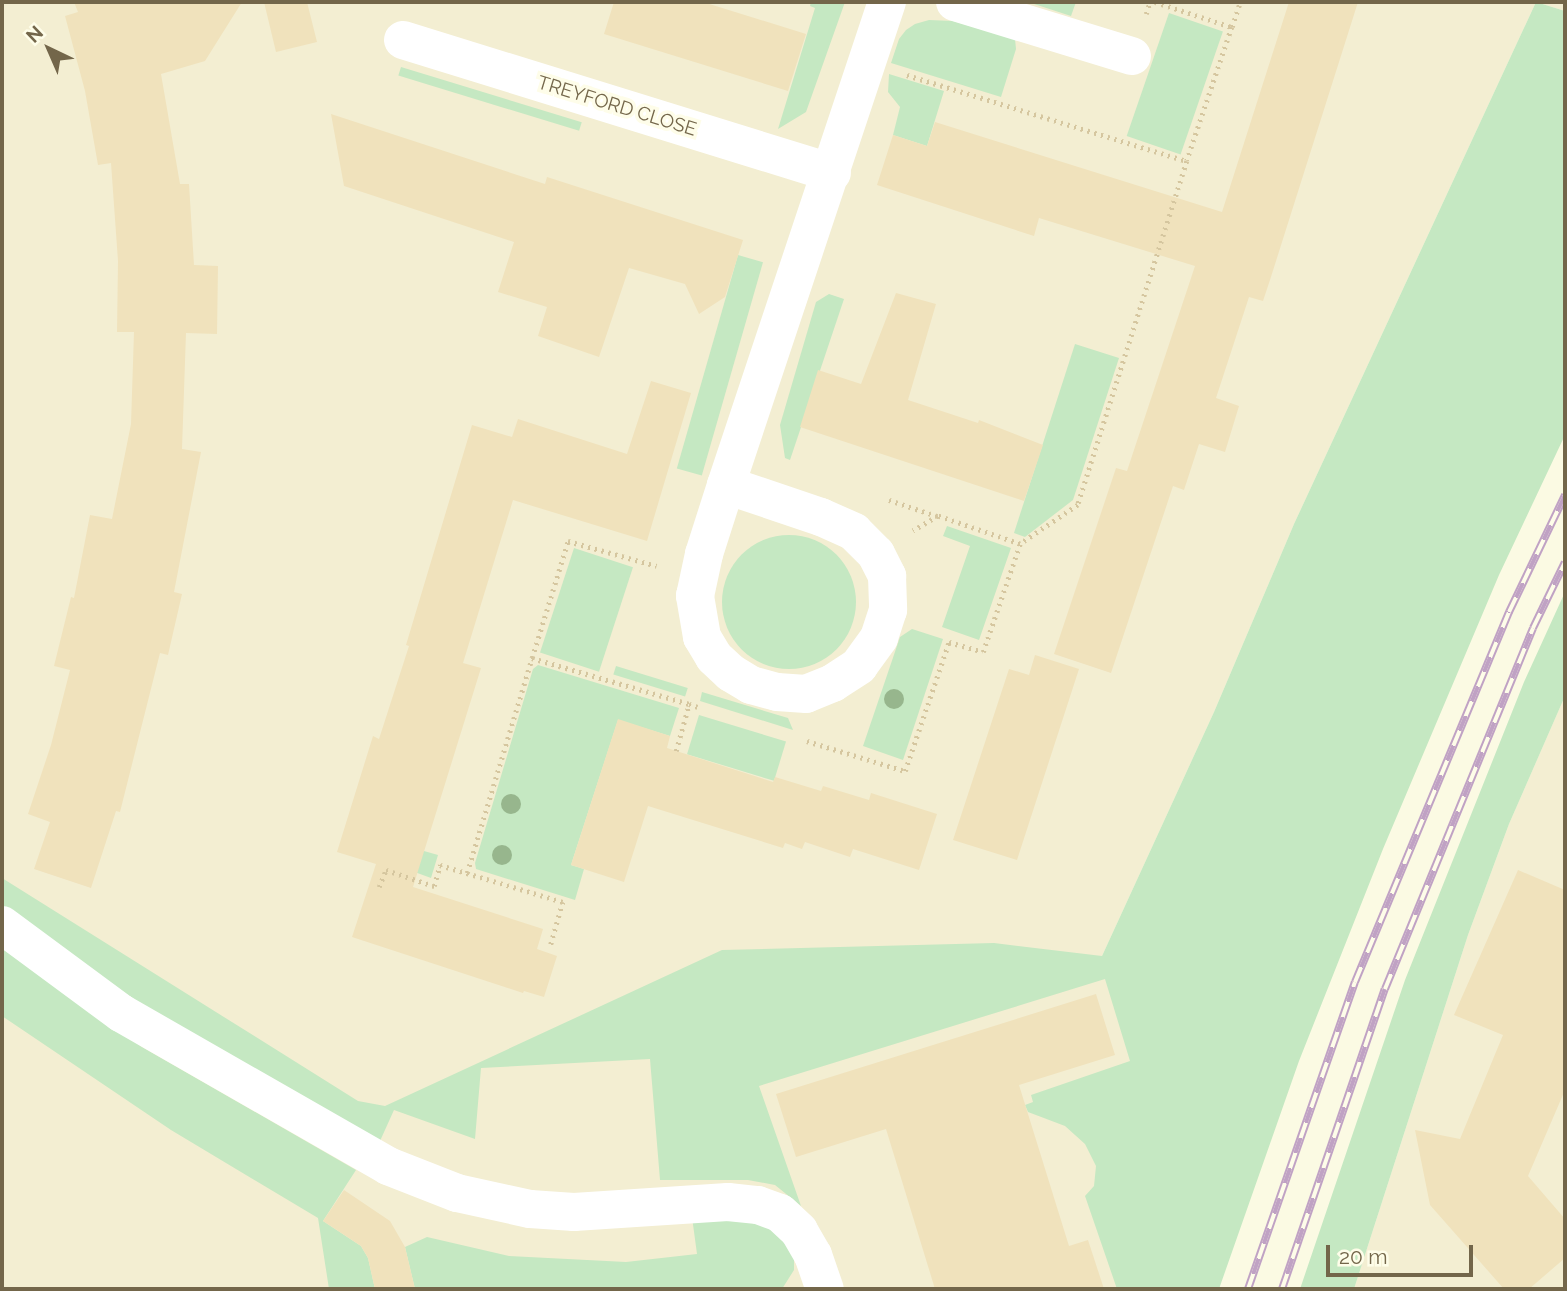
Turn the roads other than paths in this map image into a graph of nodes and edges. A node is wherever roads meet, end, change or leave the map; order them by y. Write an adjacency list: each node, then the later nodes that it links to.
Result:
1 (887, 2): 5 (street)
2 (956, 2): 4 (street)
3 (403, 40): 5 (street, TREYFORD CLOSE)
4 (1132, 57)
5 (832, 173): 6 (street)
6 (726, 485): 6 (street)
7 (2, 925): 8 (street)
8 (825, 1289)

